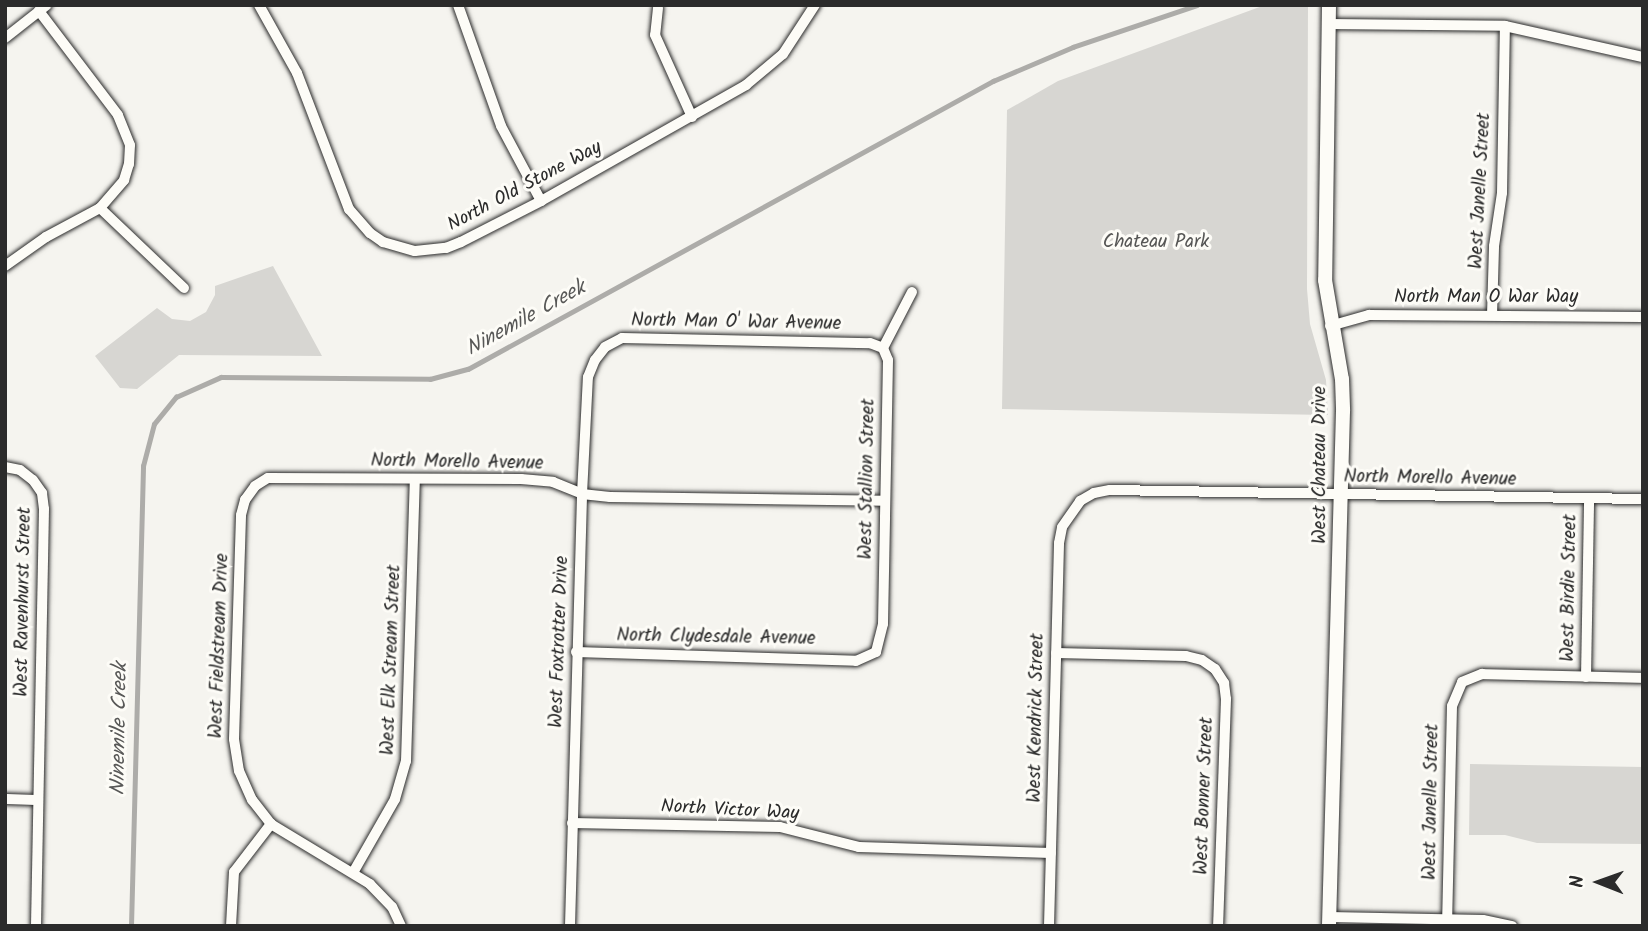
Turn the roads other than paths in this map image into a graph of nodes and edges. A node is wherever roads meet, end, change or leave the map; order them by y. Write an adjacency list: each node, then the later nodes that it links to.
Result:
1 (259, 5): 12 (street, North Old Stone Way)
2 (458, 5): 12 (street)
3 (815, 5): 11 (street, North Old Stone Way)
4 (1329, 5): 7 (street, West Chateau Drive)
5 (43, 8): 9 (street); 13 (street)
6 (658, 8): 11 (street)
7 (1328, 24): 8 (street); 19 (street, West Chateau Drive)
8 (1505, 26): 10 (street); 17 (street, West Janelle Street)
9 (5, 37)
10 (1643, 57)
11 (692, 117): 12 (street, North Old Stone Way)
12 (541, 201)
13 (100, 208): 14 (street); 15 (street)
14 (5, 266)
15 (184, 288)
16 (912, 292): 20 (street)
17 (1492, 315): 18 (street, North Man O War Way); 19 (street, North Man O War Way)
18 (1643, 317)
19 (1330, 326): 25 (street, West Chateau Drive)
20 (883, 348): 21 (street, North Man O' War Avenue); 29 (street, West Stallion Street)
21 (595, 360): 24 (street, West Foxtrotter Drive)
22 (5, 467): 37 (street, West Ravenhurst Street)
23 (415, 480): 24 (street, North Morello Avenue); 28 (street, North Morello Avenue); 41 (street, West Elk Stream Street)
24 (582, 494): 29 (street, North Morello Avenue); 31 (street, West Foxtrotter Drive)
25 (1342, 496): 26 (street, North Morello Avenue); 30 (street, North Morello Avenue); 42 (street, West Chateau Drive)
26 (1589, 499): 27 (street, North Morello Avenue); 34 (street, West Birdie Street)
27 (1643, 499)
28 (245, 500): 39 (street, West Fieldstream Drive)
29 (885, 501): 33 (street, West Stallion Street)
30 (1069, 513): 32 (street, West Kendrick Street)
31 (576, 652): 33 (street, North Clydesdale Avenue); 38 (street, West Foxtrotter Drive)
32 (1056, 653): 40 (street, West Kendrick Street); 49 (street, West Bonner Street)
33 (856, 661)
34 (1586, 677): 35 (street); 43 (street, West Janelle Street)
35 (1643, 678)
36 (5, 799): 37 (street)
37 (38, 800): 44 (street, West Ravenhurst Street)
38 (572, 823): 40 (street, North Victor Way); 47 (street, West Foxtrotter Drive)
39 (271, 824): 41 (street, West Fieldstream Drive); 45 (street)
40 (1051, 853): 48 (street, West Kendrick Street)
41 (354, 871): 46 (street, West Fieldstream Drive)
42 (1329, 921): 43 (street)
43 (1447, 922): 50 (street)
44 (36, 926)
45 (231, 926)
46 (401, 926)
47 (570, 926)
48 (1049, 926)
49 (1218, 926)
50 (1512, 926)

